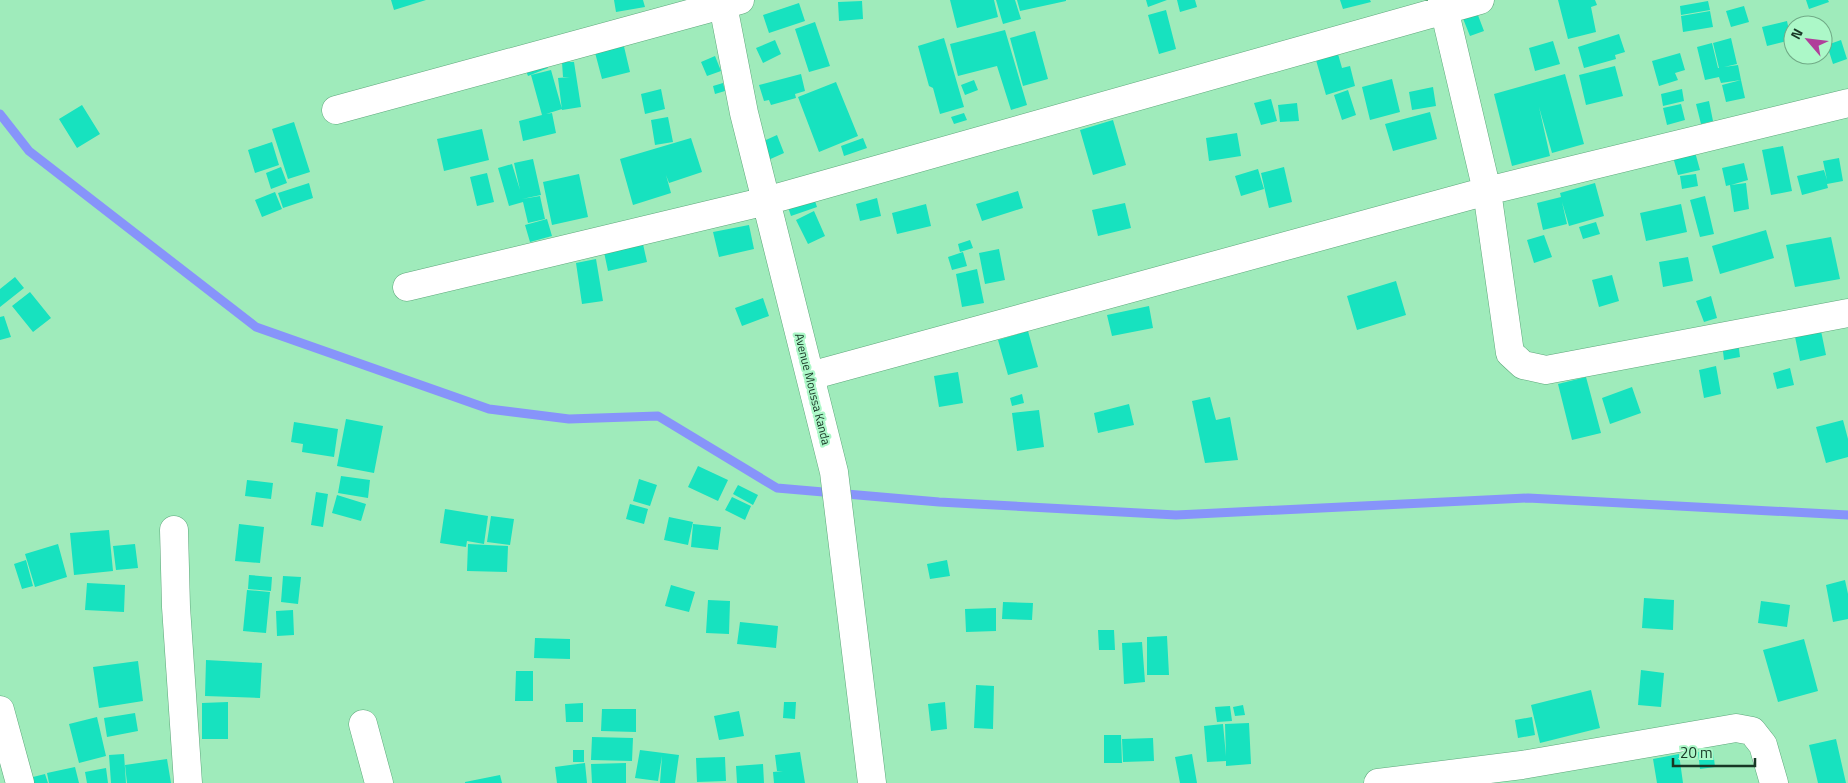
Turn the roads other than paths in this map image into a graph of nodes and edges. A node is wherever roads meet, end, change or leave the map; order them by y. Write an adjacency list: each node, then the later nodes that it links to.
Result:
1 (1480, 0): 3 (street)
2 (728, 2): 5 (street); 7 (street, Avenue Moussa Kanda)
3 (1443, 5): 6 (street); 7 (street)
4 (1848, 103): 6 (street)
5 (336, 110)
6 (1487, 190): 9 (street); 10 (street)
7 (766, 201): 8 (street); 10 (street, Avenue Moussa Kanda)
8 (407, 286)
9 (1848, 312)
10 (810, 376): 17 (street, Avenue Moussa Kanda)
11 (174, 530): 15 (street)
12 (0, 710): 14 (street)
13 (363, 724): 16 (street)
14 (20, 783)
15 (188, 783)
16 (379, 783)
17 (872, 783)
18 (1378, 783): 19 (street)
19 (1774, 783)

